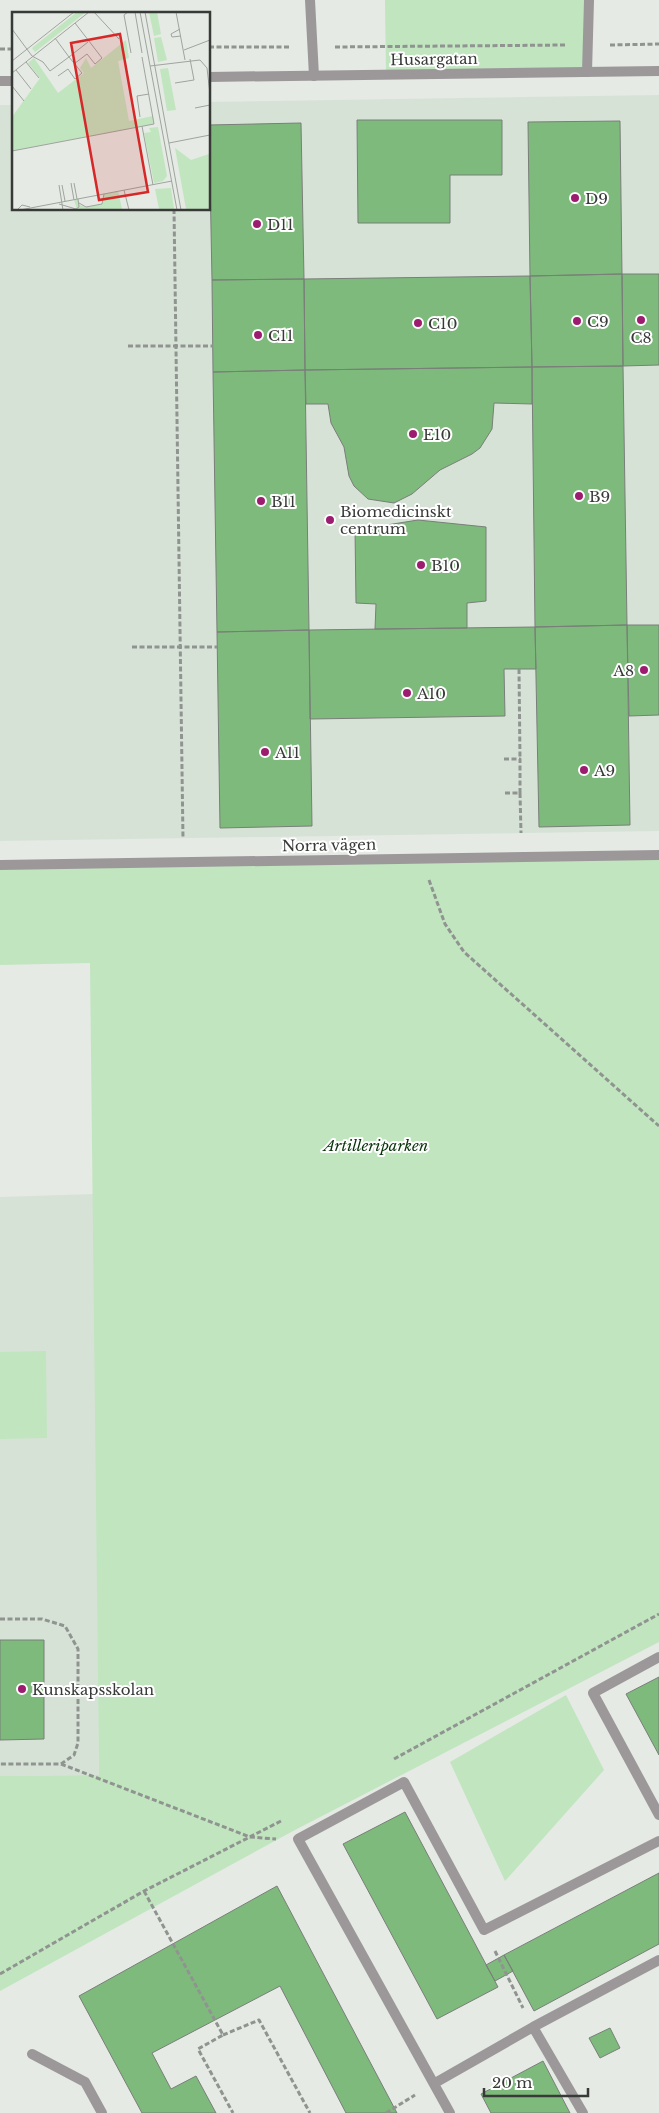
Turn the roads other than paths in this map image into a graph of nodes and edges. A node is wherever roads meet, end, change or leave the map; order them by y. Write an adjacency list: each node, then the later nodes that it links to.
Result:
1 (310, 0): 5 (street)
2 (589, 0): 4 (street)
3 (659, 71): 4 (street, Husargatan)
4 (587, 72): 5 (street, Husargatan)
5 (314, 76): 6 (street, Husargatan)
6 (210, 78)
7 (659, 855): 8 (street, Norra vägen)
8 (0, 865)
9 (659, 1657): 10 (street)
10 (659, 1815)
11 (659, 1841): 15 (street)
12 (659, 1960): 13 (street)
13 (533, 2027): 15 (street); 18 (street)
14 (32, 2054): 16 (street)
15 (435, 2083): 17 (street)
16 (102, 2113)
17 (450, 2113)
18 (583, 2113)

